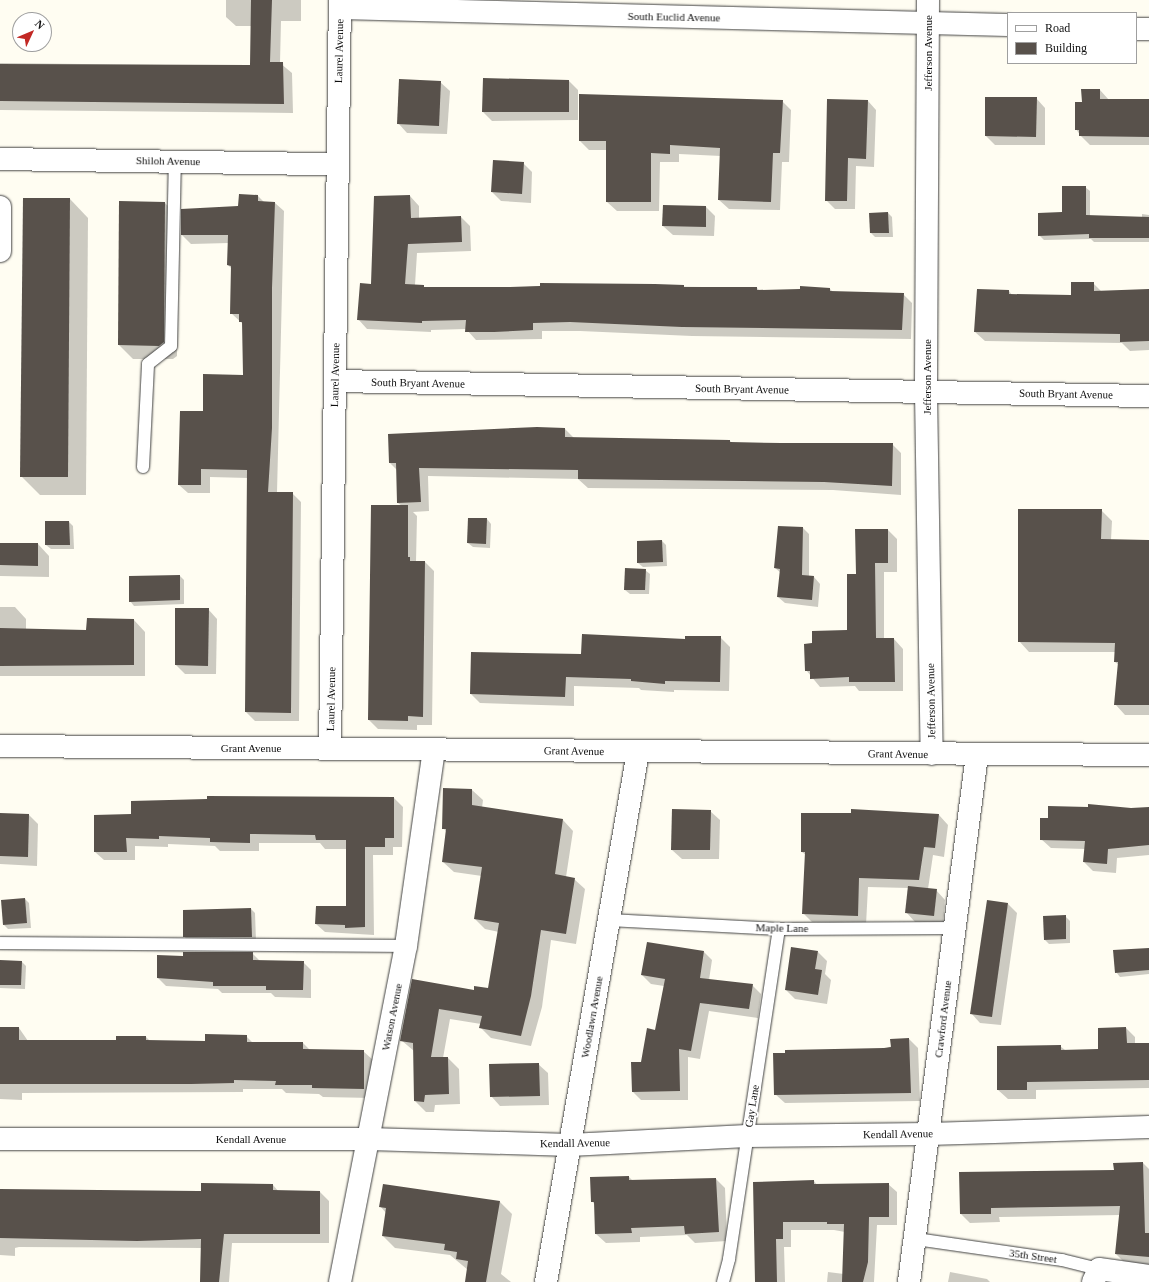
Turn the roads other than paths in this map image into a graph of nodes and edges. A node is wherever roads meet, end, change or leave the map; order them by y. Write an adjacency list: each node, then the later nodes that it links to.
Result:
1 (928, 0): 3 (street, Jefferson Avenue)
2 (340, 4): 3 (street, South Euclid Avenue); 9 (street, Laurel Avenue)
3 (928, 23): 4 (street, South Euclid Avenue); 13 (street, Jefferson Avenue)
4 (1007, 25)
5 (1137, 29): 6 (street)
6 (1149, 29)
7 (0, 158): 8 (street, Shiloh Avenue)
8 (175, 161): 9 (street, Shiloh Avenue); 15 (lane)
9 (337, 164): 12 (street, Laurel Avenue)
10 (0, 207): 11 (street)
11 (0, 251)
12 (335, 381): 13 (street, South Bryant Avenue); 17 (street, Laurel Avenue)
13 (926, 392): 14 (street, South Bryant Avenue); 20 (street, Jefferson Avenue)
14 (1149, 396)
15 (143, 466)
16 (0, 746): 17 (street, Grant Avenue)
17 (330, 749): 18 (street, Grant Avenue)
18 (434, 750): 19 (street, Grant Avenue); 27 (street, Watson Avenue)
19 (638, 752): 20 (street, Grant Avenue); 23 (street, Woodlawn Avenue)
20 (932, 754): 21 (street, Grant Avenue)
21 (977, 755): 22 (street, Grant Avenue); 24 (street, Crawford Avenue)
22 (1149, 755)
23 (609, 920): 25 (lane, Maple Lane); 33 (street, Woodlawn Avenue)
24 (955, 928): 25 (lane, Maple Lane); 29 (street, Crawford Avenue)
25 (779, 929): 30 (lane, Gay Lane)
26 (0, 943): 27 (lane)
27 (406, 946): 32 (street, Watson Avenue)
28 (1149, 1127): 29 (street, Kendall Avenue)
29 (929, 1134): 30 (street, Kendall Avenue); 34 (street, Crawford Avenue)
30 (747, 1136): 33 (street, Kendall Avenue); 39 (lane, Gay Lane)
31 (0, 1139): 32 (street, Kendall Avenue)
32 (369, 1139): 33 (street, Kendall Avenue); 37 (street, Watson Avenue)
33 (570, 1144): 38 (street, Woodlawn Avenue)
34 (916, 1239): 35 (lane, 35th Street); 40 (street, Crawford Avenue)
35 (1096, 1276): 36 (street, 35th Street)
36 (1149, 1276)
37 (340, 1282)
38 (546, 1282)
39 (723, 1282)
40 (909, 1282)

